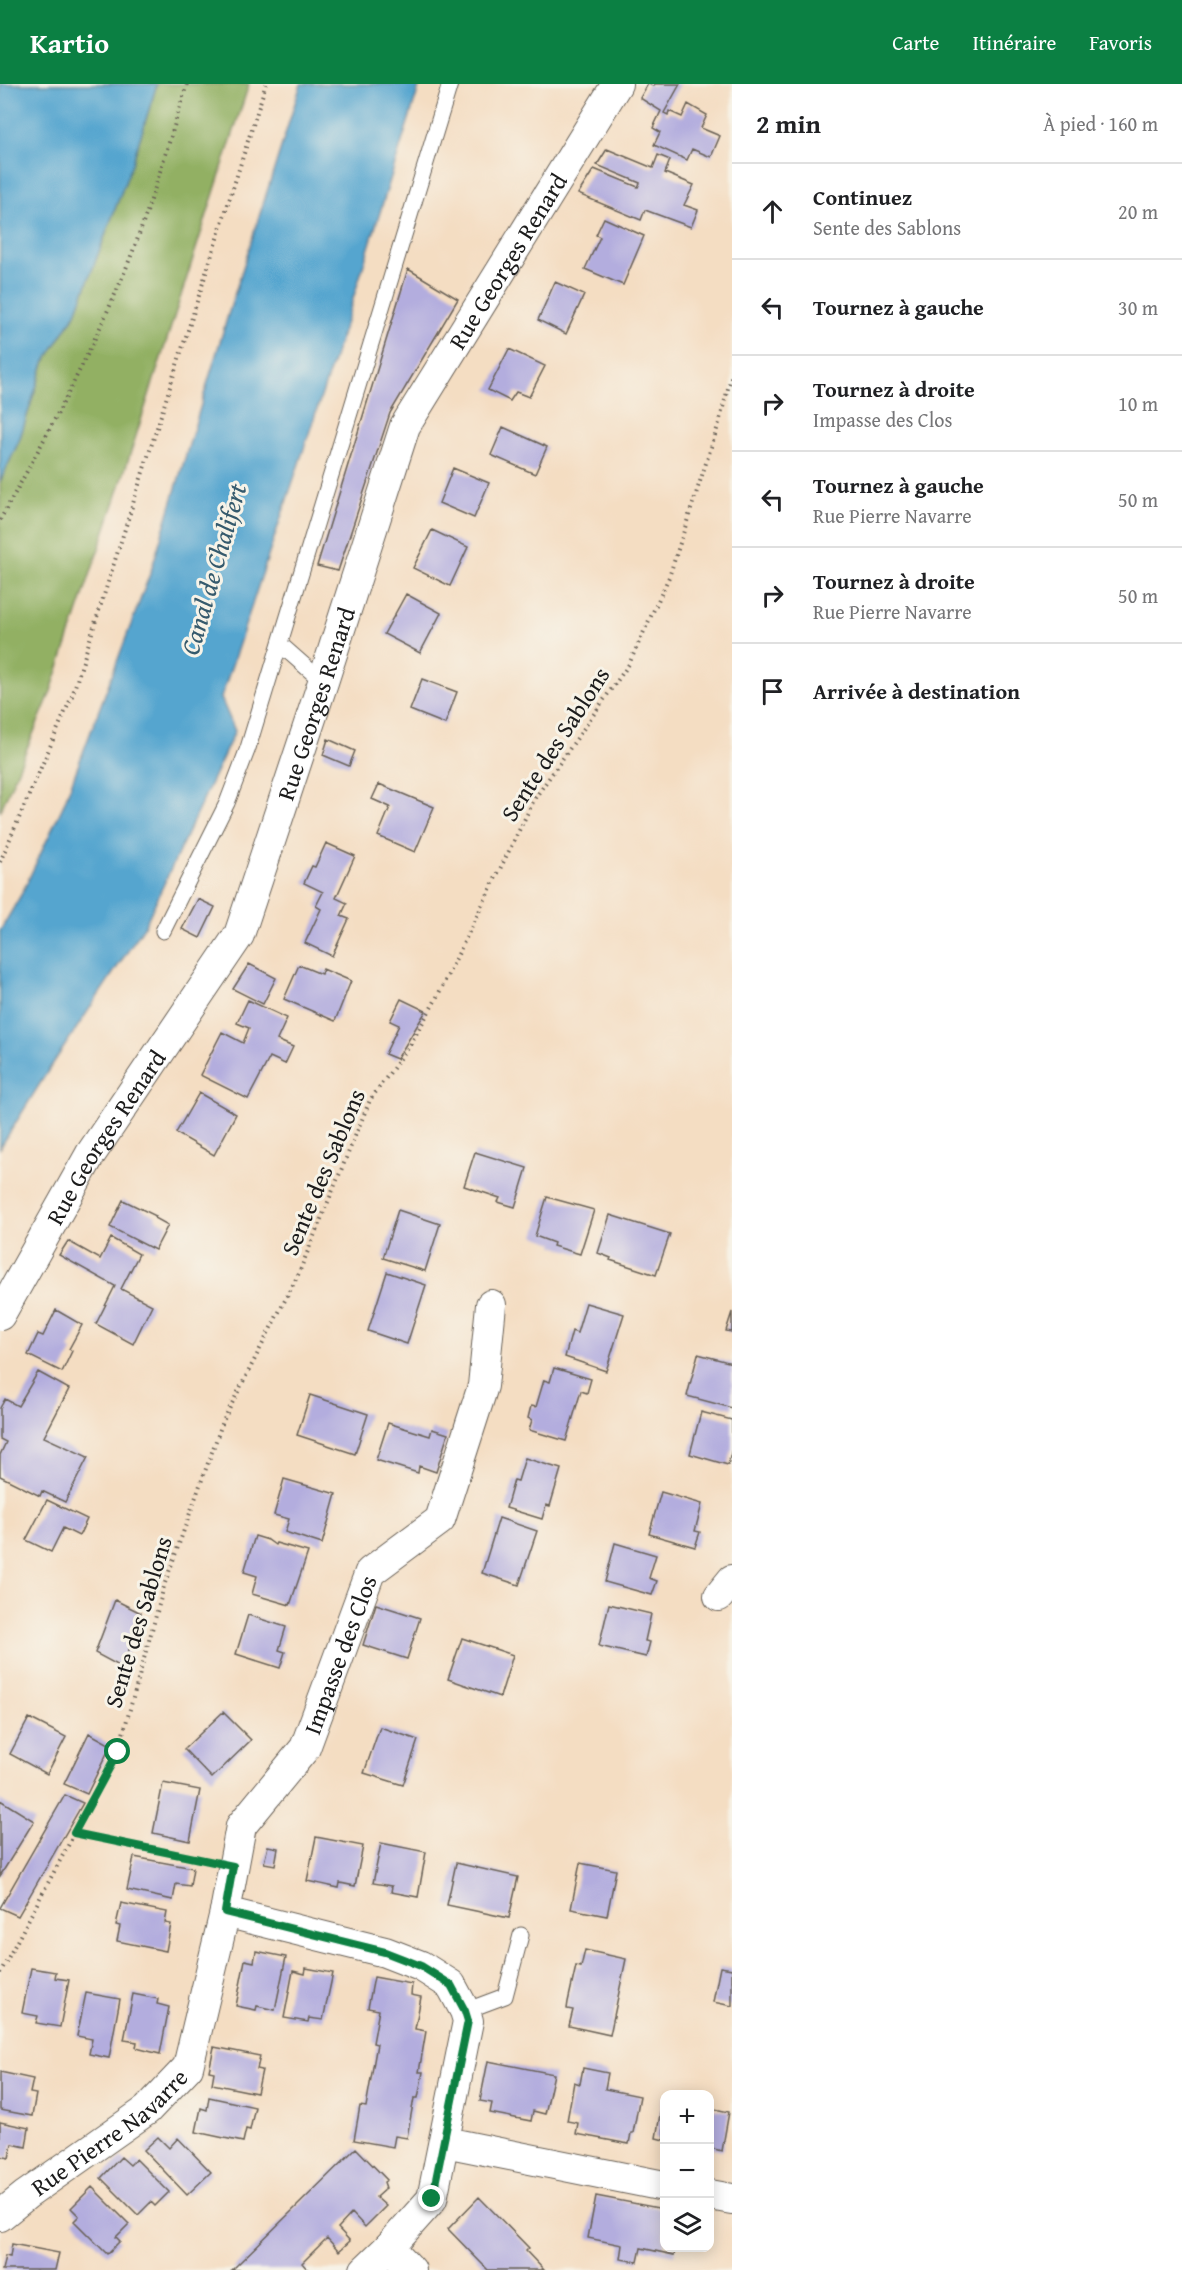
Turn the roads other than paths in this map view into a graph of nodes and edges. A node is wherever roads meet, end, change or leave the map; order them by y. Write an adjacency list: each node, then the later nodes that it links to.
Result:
1 (450, 84): 3 (lane)
2 (616, 84): 4 (street, Rue Georges Renard)
3 (281, 645): 4 (lane); 5 (lane)
4 (323, 682): 7 (street, Rue Georges Renard)
5 (163, 931)
6 (491, 1305): 8 (street, Impasse des Clos)
7 (0, 1315)
8 (225, 1912): 10 (street); 15 (street, Rue Pierre Navarre)
9 (520, 1935): 10 (lane)
10 (465, 2011): 11 (street)
11 (445, 2142): 12 (street); 16 (street)
12 (660, 2185)
13 (714, 2196): 14 (street)
14 (732, 2199)
15 (0, 2216)
16 (389, 2247): 17 (street); 18 (street)
17 (365, 2270)
18 (411, 2270)

